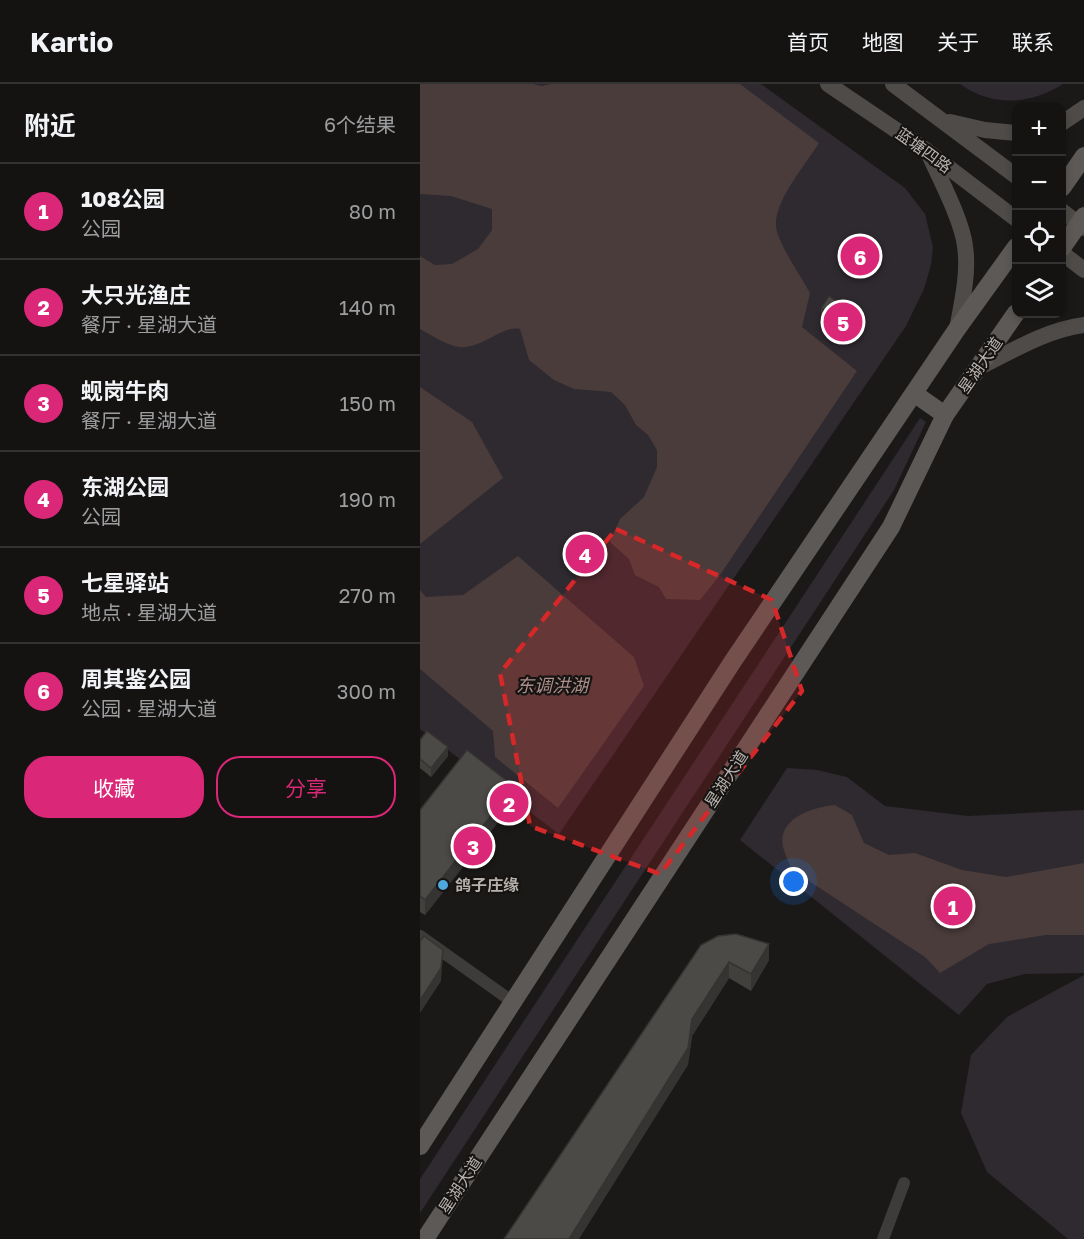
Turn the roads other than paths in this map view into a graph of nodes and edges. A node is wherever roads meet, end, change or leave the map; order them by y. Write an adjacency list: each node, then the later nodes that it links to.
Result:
1 (828, 84): 7 (main road, 蓝塘四路)
2 (893, 84): 4 (main road)
3 (1084, 108): 5 (main road)
4 (944, 120): 6 (main road); 9 (main road)
5 (1066, 120)
6 (1012, 133)
7 (927, 151): 12 (main road, 蓝塘四路); 20 (main road)
8 (1084, 156): 10 (main road)
9 (1012, 172)
10 (1066, 182)
11 (1066, 213): 13 (main road)
12 (1012, 215)
13 (1082, 223): 14 (main road)
14 (1066, 243)
15 (1012, 254): 20 (main road)
16 (1066, 256): 17 (main road)
17 (1084, 270)
18 (1013, 318): 21 (main road, 星湖大道)
19 (1084, 325): 21 (main road)
20 (957, 329): 22 (main road)
21 (978, 368): 23 (main road, 星湖大道)
22 (915, 394): 23 (main road); 25 (main road)
23 (945, 415): 28 (main road, 星湖大道)
24 (420, 936): 25 (street)
25 (513, 1002): 26 (main road)
26 (420, 1146)
27 (904, 1183): 29 (street)
28 (425, 1239)
29 (883, 1239)

